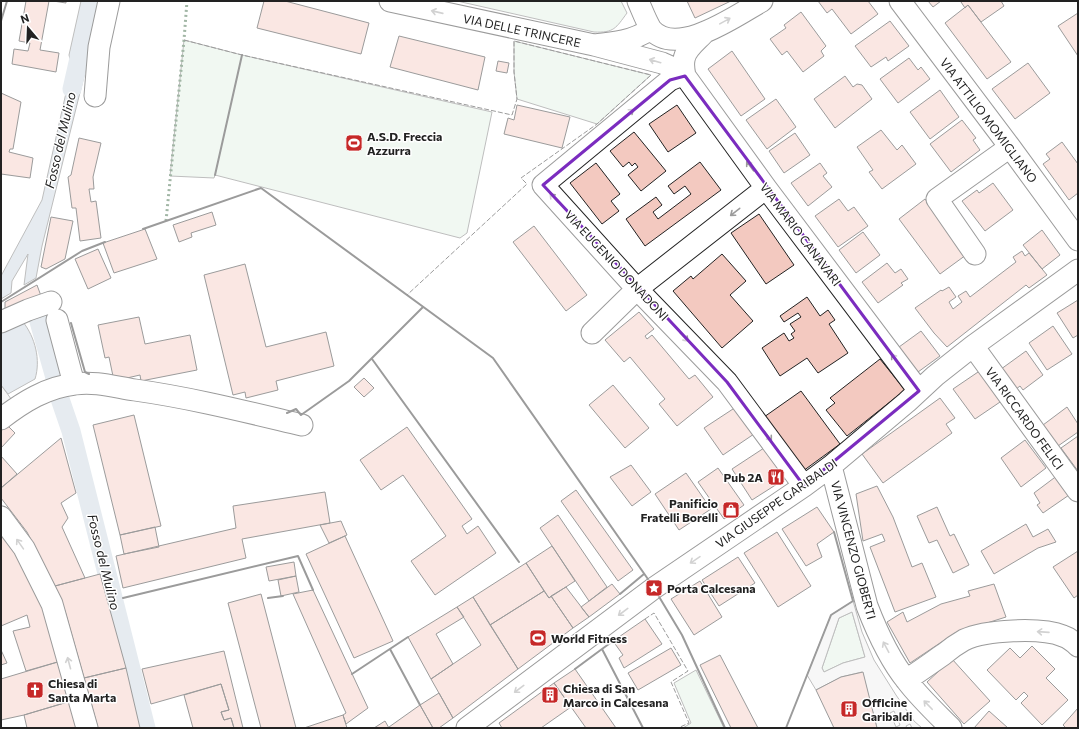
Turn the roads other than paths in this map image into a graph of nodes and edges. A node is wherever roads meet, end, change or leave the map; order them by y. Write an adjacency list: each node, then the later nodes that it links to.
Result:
1 (109, 1): 10 (street)
2 (390, 1): 8 (street, VIA DELLE TRINCERE, one-way to 2)
3 (638, 1): 6 (street)
4 (762, 1): 7 (street, one-way to 4)
5 (900, 1): 11 (street, VIA ATTILIO MOMIGLIANO)
6 (651, 29): 7 (street); 8 (street, VIA DELLE TRINCERE)
7 (705, 32): 9 (street)
8 (594, 45): 9 (street, VIA MARIO CANAVARI, one-way to 8)
9 (685, 76): 12 (street, VIA MARIO CANAVARI, one-way to 9); 16 (street, VIA EUGENIO DONADONI, one-way to 9)
10 (95, 96)
11 (1010, 147): 13 (street, VIA ATTILIO MOMIGLIANO); 14 (street)
12 (766, 188): 16 (street, one-way to 16); 21 (street, VIA MARIO CANAVARI, one-way to 12)
13 (1078, 240)
14 (975, 254)
15 (1078, 270): 19 (street, VIA GIUSEPPE GARIBALDI)
16 (637, 288): 18 (street); 25 (street, VIA EUGENIO DONADONI, one-way to 25)
17 (1, 322): 20 (street)
18 (592, 333)
19 (973, 346): 21 (street, VIA GIUSEPPE GARIBALDI); 26 (street, VIA RICCARDO FELICI)
20 (70, 385): 22 (street); 23 (street)
21 (919, 391): 24 (street, VIA GIUSEPPE GARIBALDI)
22 (1, 419)
23 (302, 425)
24 (831, 466): 25 (street, VIA GIUSEPPE GARIBALDI); 29 (street, VIA VINCENZO GIOBERTI, one-way to 24)
25 (804, 486): 31 (street, VIA GIUSEPPE GARIBALDI, one-way to 31)
26 (1078, 491)
27 (1, 517): 30 (street, one-way to 27)
28 (1078, 646): 29 (street, one-way to 29)
29 (906, 680): 32 (street, VIA VINCENZO GIOBERTI, one-way to 29)
30 (87, 728)
31 (467, 728)
32 (951, 728)

